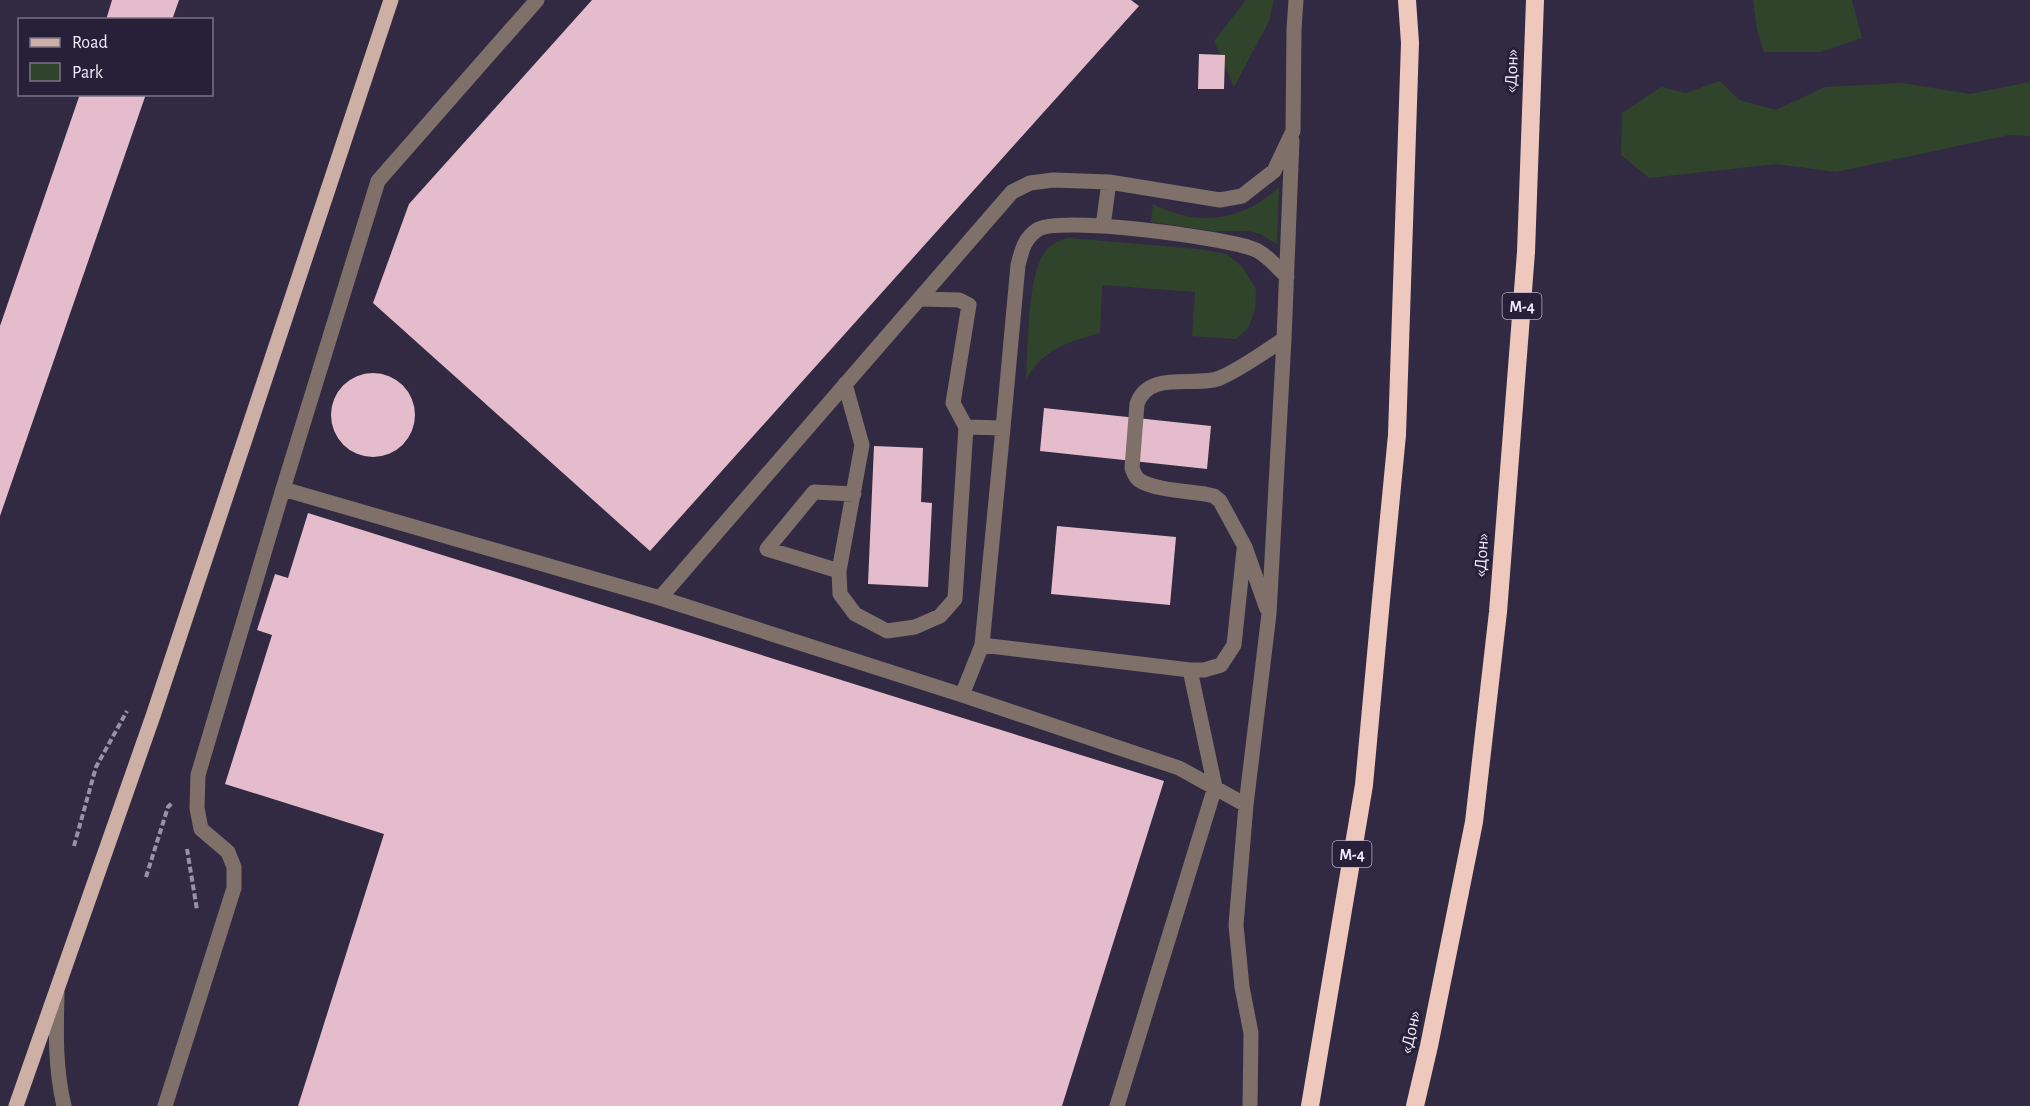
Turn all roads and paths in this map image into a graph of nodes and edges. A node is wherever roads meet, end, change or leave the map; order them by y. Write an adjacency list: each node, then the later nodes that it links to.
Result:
1 (391, 0): 30 (main road)
2 (537, 0): 15 (lane)
3 (1296, 0): 6 (lane)
4 (1407, 0): 36 (highway, М-4)
5 (1535, 0): 37 (highway, «Дон» / М-4)
6 (1293, 132): 7 (lane); 9 (lane)
7 (1109, 182): 8 (lane); 10 (lane)
8 (1103, 225): 9 (lane); 14 (lane)
9 (1287, 277): 11 (lane)
10 (921, 299): 12 (lane); 13 (lane)
11 (1284, 339): 17 (lane); 20 (lane)
12 (845, 384): 16 (lane); 19 (lane)
13 (966, 427): 14 (lane); 18 (lane)
14 (1003, 428): 21 (lane)
15 (283, 489): 19 (lane); 33 (lane)
16 (854, 494): 18 (lane); 18 (lane)
17 (1245, 547): 20 (lane); 22 (lane)
18 (839, 571)
19 (660, 598): 23 (lane)
20 (1269, 614): 27 (lane)
21 (982, 645): 22 (lane); 23 (lane)
22 (1190, 670): 25 (lane)
23 (962, 695): 25 (lane)
24 (129, 708): 28 (path)
25 (1215, 787): 27 (lane); 34 (lane)
26 (178, 798): 29 (path)
27 (1246, 805): 35 (lane)
28 (74, 846)
29 (146, 877)
30 (57, 989): 31 (main road); 32 (lane)
31 (16, 1106)
32 (64, 1106)
33 (165, 1106)
34 (1117, 1106)
35 (1250, 1106)
36 (1310, 1106)
37 (1415, 1106)

